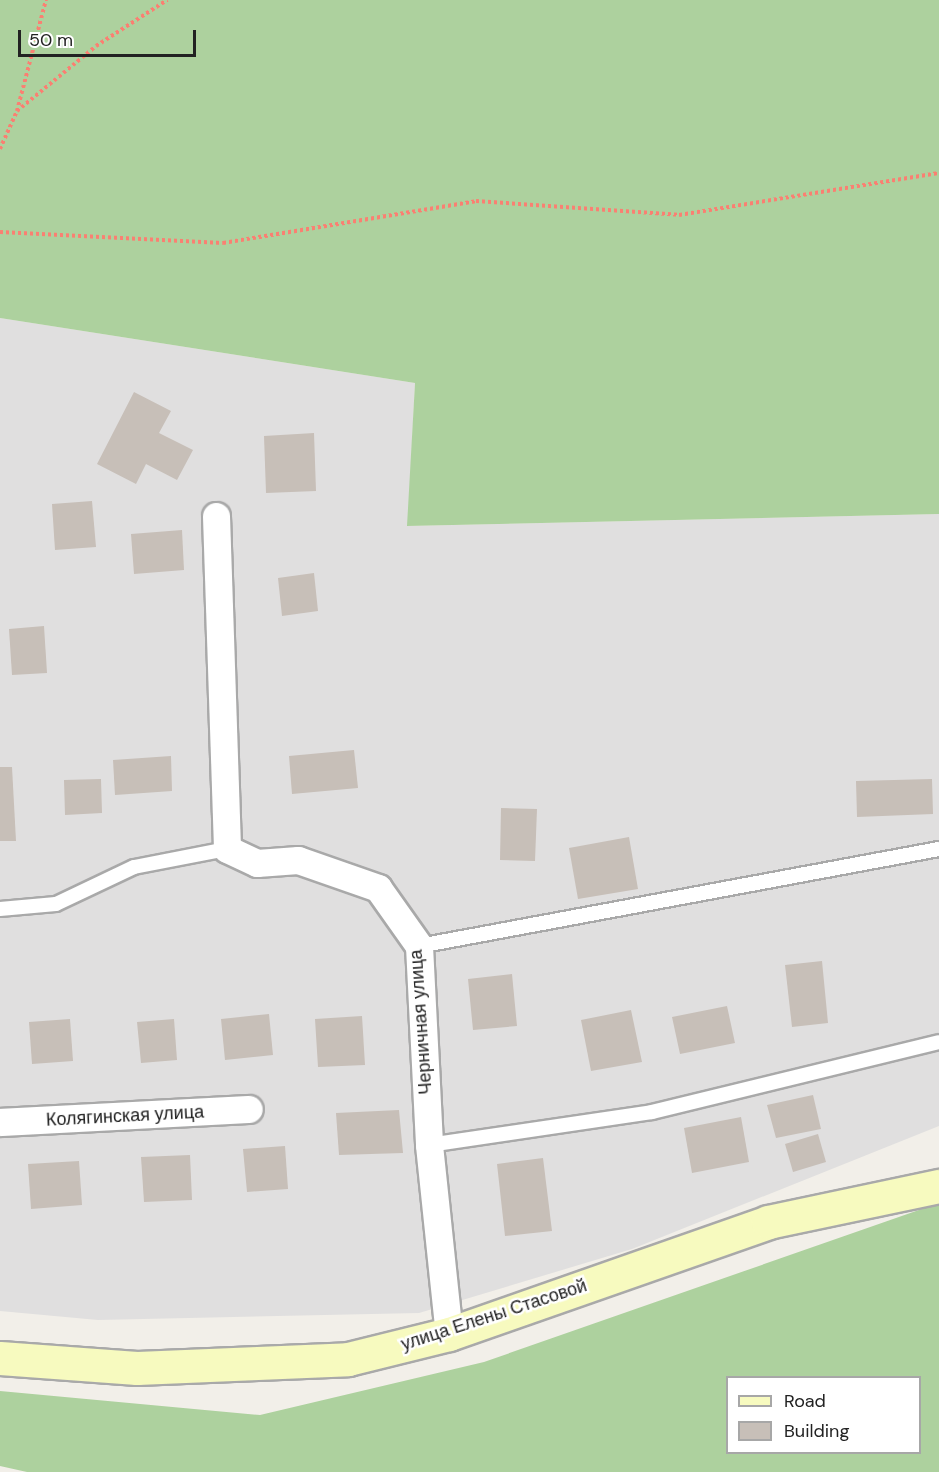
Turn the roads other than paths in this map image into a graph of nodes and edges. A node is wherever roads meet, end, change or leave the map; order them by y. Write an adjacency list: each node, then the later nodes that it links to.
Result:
1 (216, 516): 2 (street)
2 (227, 849): 4 (lane); 5 (street, Черничная улица)
3 (939, 849): 5 (lane)
4 (0, 909)
5 (418, 946): 9 (street, Черничная улица)
6 (939, 1042): 9 (lane)
7 (249, 1109): 8 (street, Колягинская улица)
8 (0, 1122)
9 (429, 1145): 11 (street, Черничная улица)
10 (939, 1186): 11 (main road, улица Елены Стасовой)
11 (449, 1334): 12 (main road, улица Елены Стасовой)
12 (0, 1358)

